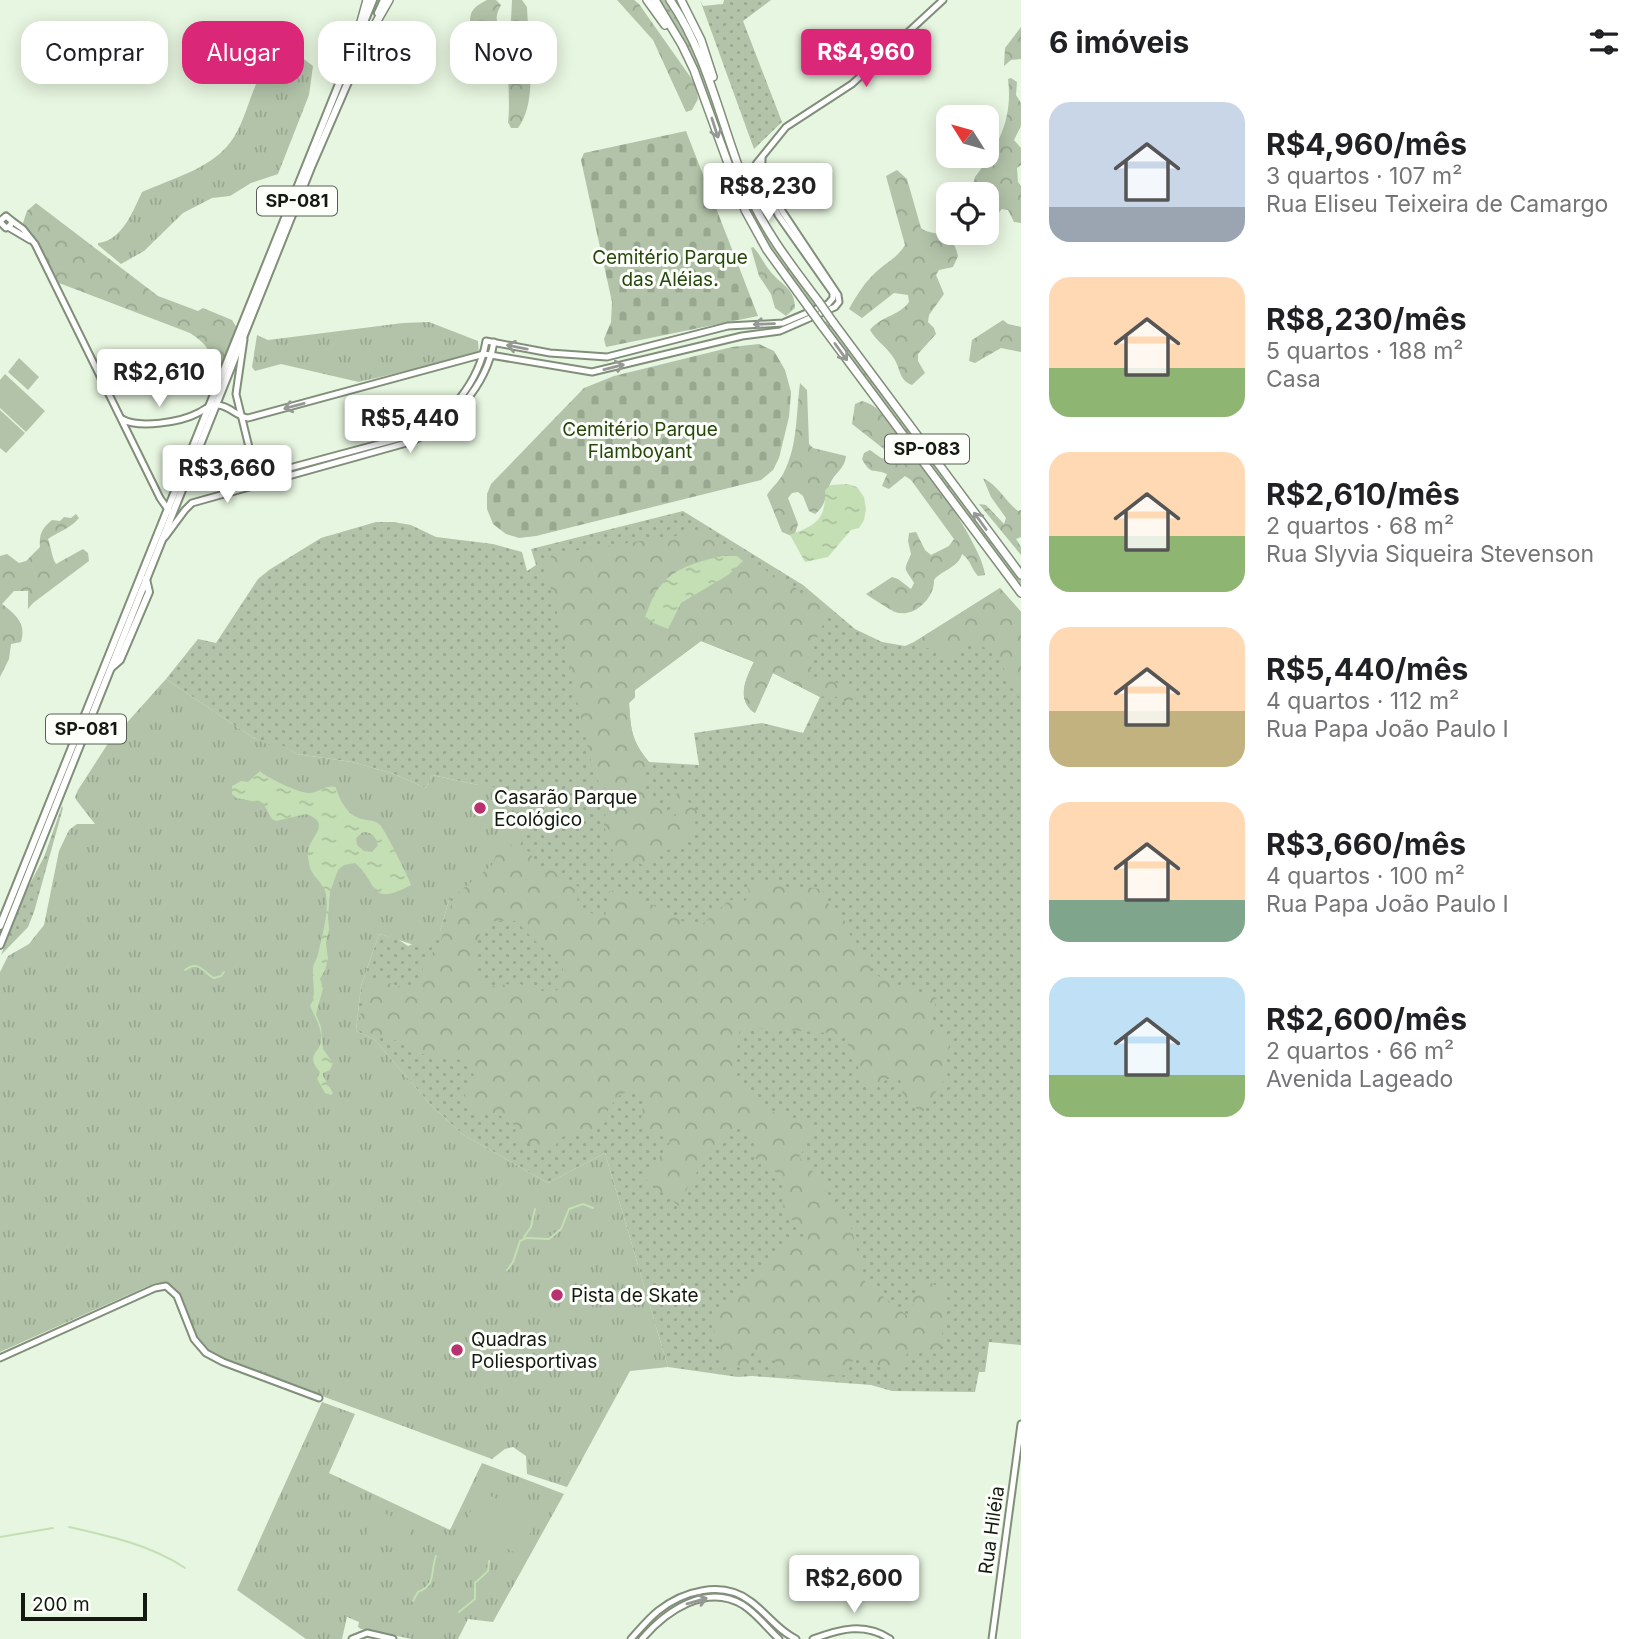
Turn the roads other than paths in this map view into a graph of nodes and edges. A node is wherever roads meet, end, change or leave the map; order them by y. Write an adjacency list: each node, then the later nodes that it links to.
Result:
1 (367, 0): 9 (highway)
2 (373, 0): 10 (main road, SP-081)
3 (387, 0): 11 (highway)
4 (647, 0): 14 (highway)
5 (655, 0): 14 (highway, SP-083)
6 (670, 0): 15 (highway, SP-083)
7 (681, 0): 15 (highway)
8 (943, 0): 18 (street)
9 (361, 21)
10 (365, 21)
11 (376, 21)
12 (339, 84): 27 (main road, SP-081)
13 (347, 84): 19 (main road, SP-081)
14 (702, 91): 37 (highway, SP-083, one-way to 37, bridge)
15 (736, 158): 36 (highway, SP-083, one-way to 15, bridge)
16 (0, 220): 17 (street); 17 (street)
17 (10, 224): 29 (street)
18 (823, 275): 20 (street, one-way to 20); 22 (street)
19 (246, 330): 27 (main road, SP-081); 28 (street)
20 (704, 332): 22 (street); 23 (street)
21 (494, 342): 23 (street, one-way to 21); 24 (street); 25 (street)
22 (706, 345): 26 (street, one-way to 22)
23 (550, 353): 26 (street)
24 (484, 354): 25 (street); 28 (street, one-way to 28); 32 (street)
25 (492, 355): 26 (street); 32 (street)
26 (547, 366)
27 (213, 406): 28 (street); 30 (street); 34 (main road, SP-081)
28 (240, 417): 32 (street)
29 (122, 419): 30 (street); 31 (street)
30 (138, 424): 31 (street)
31 (131, 438): 34 (street)
32 (257, 480): 33 (street)
33 (184, 510): 34 (street); 35 (street)
34 (170, 512): 35 (main road, SP-081); 38 (main road, SP-081)
35 (159, 546): 39 (main road, SP-081)
36 (1021, 575)
37 (1021, 593)
38 (0, 926)
39 (0, 945)
40 (0, 1358): 41 (street)
41 (319, 1398)
42 (1021, 1424): 52 (street, Rua Hiléia)
43 (367, 1636): 44 (street); 45 (street)
44 (352, 1639)
45 (393, 1639)
46 (631, 1639): 49 (street)
47 (642, 1639): 48 (street, one-way to 48)
48 (779, 1639)
49 (796, 1639)
50 (816, 1639): 51 (street)
51 (890, 1639)
52 (992, 1639)

